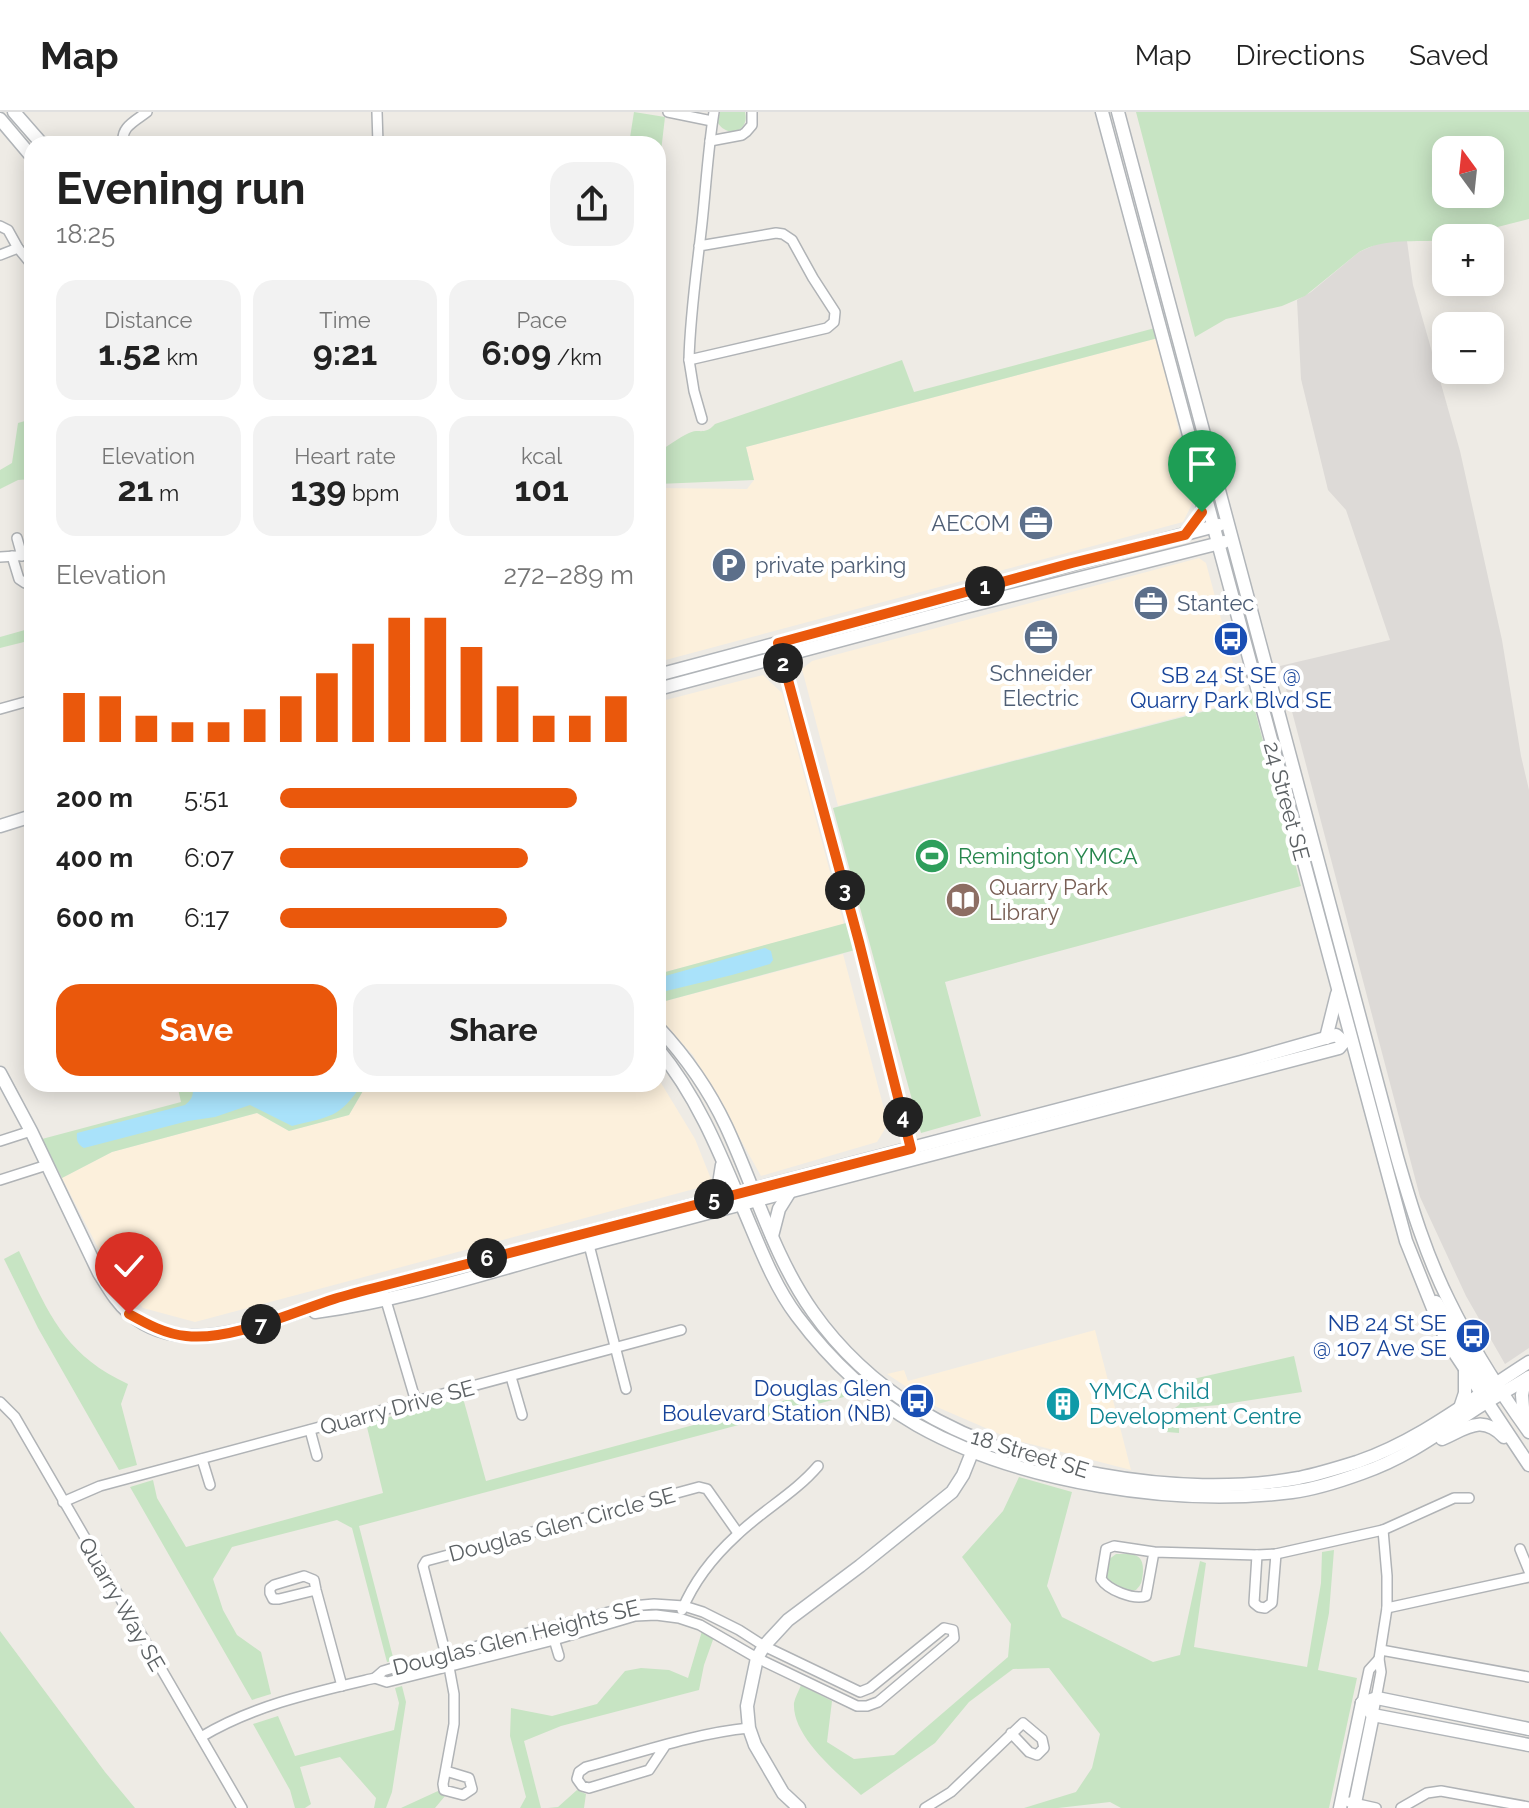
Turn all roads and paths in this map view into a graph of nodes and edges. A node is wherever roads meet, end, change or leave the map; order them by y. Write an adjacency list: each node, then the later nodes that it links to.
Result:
1 (14, 112): 10 (main road)
2 (147, 112): 11 (street)
3 (377, 112): 12 (street)
4 (668, 112): 8 (street)
5 (752, 112): 13 (street)
6 (1102, 112): 22 (main road, 24 Street SE)
7 (1118, 112): 23 (main road, 24 Street SE)
8 (713, 116): 13 (street)
9 (0, 119): 14 (main road)
10 (35, 136)
11 (122, 136)
12 (378, 136)
13 (710, 141): 16 (street)
14 (24, 148)
15 (0, 226): 17 (street)
16 (699, 246): 20 (street); 20 (street)
17 (18, 248): 18 (street); 19 (street)
18 (0, 255)
19 (24, 255)
20 (689, 360): 21 (street)
21 (702, 419)
22 (1204, 496): 24 (main road, 24 Street SE); 25 (main road)
23 (1226, 523): 24 (main road); 27 (main road, 24 Street SE)
24 (1212, 527): 25 (main road); 28 (main road, 24 Street SE)
25 (1185, 535): 32 (main road)
26 (17, 538): 29 (street)
27 (1231, 540): 28 (main road); 71 (main road, 24 Street SE)
28 (1217, 544): 33 (main road); 40 (main road, 24 Street SE)
29 (22, 556): 30 (street); 31 (street)
30 (0, 557)
31 (24, 582)
32 (778, 643): 33 (street); 34 (main road)
33 (782, 657): 35 (main road); 49 (street)
34 (666, 673)
35 (666, 687)
36 (24, 703): 37 (street)
37 (0, 709)
38 (24, 818): 39 (main road)
39 (0, 826)
40 (1338, 991): 42 (main road); 43 (main road, 24 Street SE)
41 (666, 1036): 55 (main road, 18 Street SE)
42 (1326, 1038): 43 (main road); 46 (main road)
43 (1348, 1041): 46 (main road); 60 (main road, 24 Street SE)
44 (666, 1060): 50 (main road, 18 Street SE)
45 (0, 1073): 47 (main road)
46 (1090, 1108): 49 (main road)
47 (31, 1131): 48 (street); 51 (main road)
48 (0, 1141)
49 (912, 1155): 54 (main road); 55 (main road)
50 (722, 1158): 53 (main road, 18 Street SE); 56 (main road)
51 (47, 1165): 52 (street); 63 (main road)
52 (0, 1180)
53 (736, 1193): 55 (main road); 56 (main road); 57 (main road, 18 Street SE)
54 (789, 1193): 55 (main road); 58 (main road)
55 (755, 1195): 57 (main road); 58 (main road, 18 Street SE)
56 (710, 1200): 59 (main road)
57 (742, 1205): 59 (main road); 79 (main road, 18 Street SE)
58 (772, 1236): 79 (main road, 18 Street SE)
59 (588, 1238): 61 (main road); 62 (main road); 65 (street)
60 (1420, 1281): 67 (main road, 24 Street SE); 71 (main road)
61 (382, 1286): 62 (street); 63 (main road)
62 (386, 1300): 63 (main road); 73 (street)
63 (292, 1315)
64 (681, 1330): 65 (street, Quarry Drive SE)
65 (616, 1349): 68 (street, Quarry Drive SE); 70 (street)
66 (1529, 1362): 71 (main road)
67 (1465, 1369): 71 (main road, 24 Street SE); 74 (main road)
68 (511, 1377): 73 (street, Quarry Drive SE); 75 (street)
69 (1527, 1378): 71 (main road); 76 (main road)
70 (626, 1389)
71 (1492, 1392): 74 (main road, 18 Street SE); 76 (main road, 24 Street SE); 78 (main road, 18 Street SE); 82 (main road, 24 Street SE)
72 (0, 1402): 86 (street, Quarry Way SE)
73 (416, 1402): 77 (street, Quarry Drive SE)
74 (1460, 1408): 79 (main road, 18 Street SE)
75 (522, 1415)
76 (1527, 1429)
77 (310, 1430): 80 (street); 81 (street, Quarry Drive SE)
78 (1431, 1440): 79 (main road, 18 Street SE); 82 (main road)
79 (975, 1445): 101 (main road)
80 (317, 1456)
81 (202, 1459): 84 (street); 86 (street, Quarry Drive SE)
82 (1527, 1462)
83 (818, 1466): 88 (street)
84 (210, 1485)
85 (1469, 1498): 87 (street)
86 (63, 1502): 120 (street, Quarry Way SE)
87 (1383, 1530): 91 (street); 97 (street)
88 (738, 1533): 96 (street); 103 (street, Douglas Glen Circle SE)
89 (1520, 1549): 93 (street)
90 (1154, 1552): 90 (street); 92 (street)
91 (1276, 1554): 92 (street); 92 (street)
92 (1257, 1555)
93 (1529, 1571)
94 (1529, 1577): 97 (street)
95 (316, 1590): 95 (street); 111 (street)
96 (684, 1606): 98 (street); 99 (street, Douglas Glen Heights SE); 101 (street, Douglas Glen Heights SE)
97 (1387, 1608): 102 (street)
98 (679, 1618): 100 (street, Douglas Glen Heights SE); 105 (street, Douglas Glen Heights SE)
99 (551, 1627): 100 (street); 103 (street, Douglas Glen Heights SE)
100 (554, 1640): 104 (street); 107 (street, Douglas Glen Heights SE)
101 (764, 1646): 105 (main road); 112 (street, Douglas Glen Heights SE)
102 (1380, 1654): 109 (street); 113 (street); 114 (street)
103 (445, 1655): 107 (street, Douglas Glen Circle SE); 110 (street, Douglas Glen Heights SE)
104 (559, 1656)
105 (757, 1658): 115 (street, Douglas Glen Heights SE); 117 (main road)
106 (905, 1658): 108 (street); 108 (street); 112 (street)
107 (449, 1667): 110 (street, Douglas Glen Heights SE); 123 (street, Douglas Glen Circle SE)
108 (915, 1669): 115 (street)
109 (1529, 1677)
110 (375, 1678): 111 (street)
111 (342, 1686): 120 (street)
112 (860, 1692): 115 (street)
113 (1377, 1698): 114 (main road); 116 (street); 118 (main road)
114 (1362, 1703): 116 (main road); 124 (main road)
115 (857, 1706)
116 (1373, 1715): 121 (main road); 124 (main road)
117 (749, 1728): 122 (street); 125 (main road)
118 (1529, 1729)
119 (1011, 1733): 128 (street)
120 (201, 1737): 127 (street, Quarry Way SE)
121 (1529, 1745)
122 (665, 1746): 122 (street)
123 (446, 1771)
124 (1347, 1805): 129 (street)
125 (797, 1807)
126 (1529, 1807): 130 (street)
127 (242, 1808)
128 (925, 1808)
129 (1376, 1808)
130 (1401, 1808)

